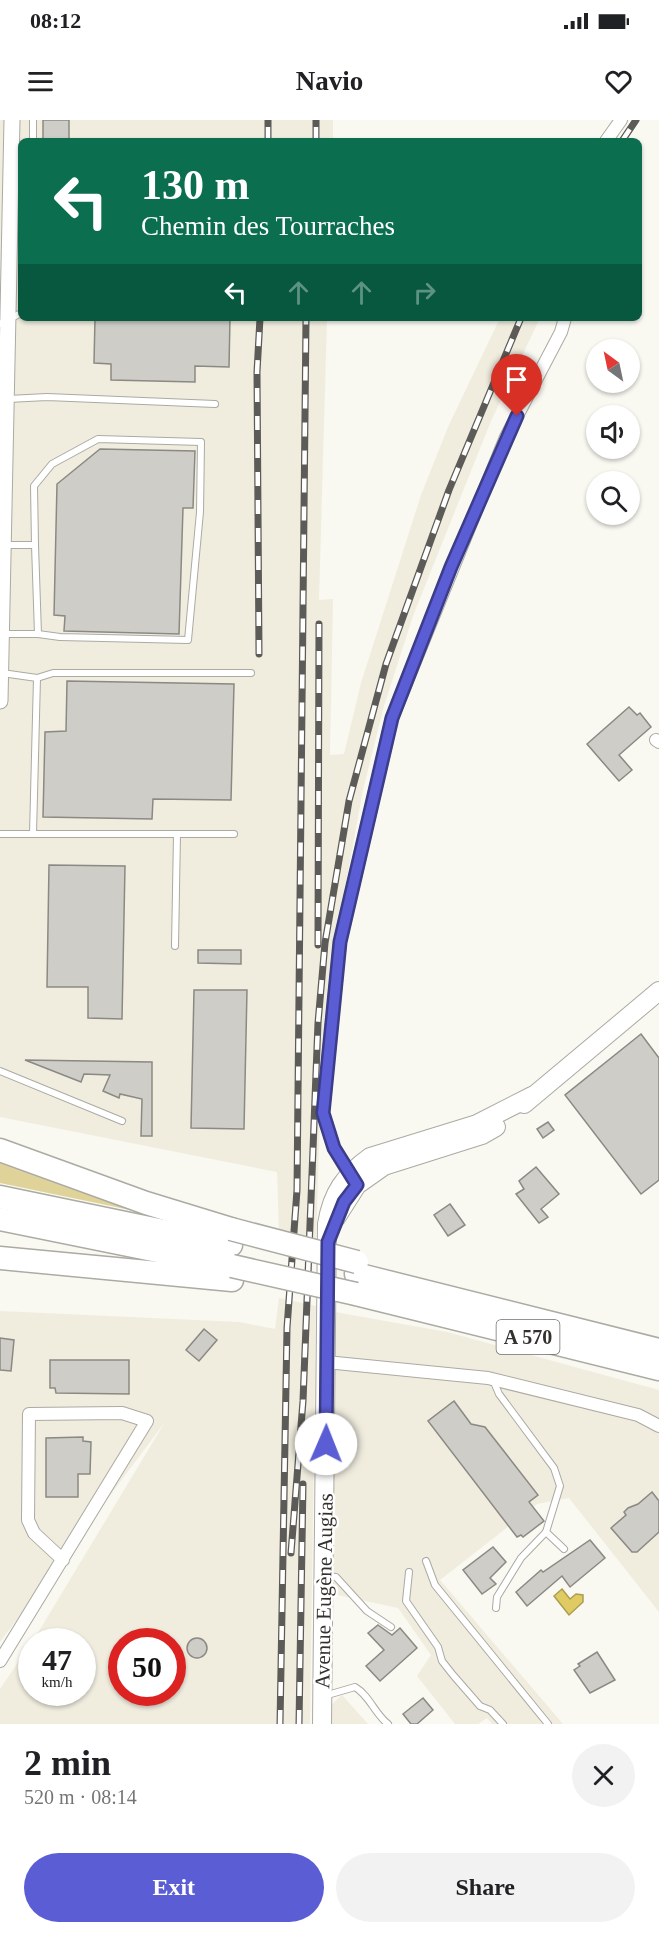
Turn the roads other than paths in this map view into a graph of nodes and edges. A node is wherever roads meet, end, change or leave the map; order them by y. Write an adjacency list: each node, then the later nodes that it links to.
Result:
1 (12, 120): 6 (street)
2 (33, 120): 4 (lane)
3 (621, 120): 5 (street)
4 (33, 138)
5 (608, 138)
6 (6, 151): 7 (street)
7 (5, 235): 10 (street)
8 (18, 315): 10 (lane)
9 (564, 321): 31 (street)
10 (3, 322): 11 (street)
11 (3, 400): 12 (lane); 13 (street)
12 (214, 404)
13 (3, 545): 14 (lane); 15 (street)
14 (35, 545): 17 (lane); 17 (lane)
15 (1, 582): 16 (street)
16 (1, 634): 17 (lane); 18 (street)
17 (38, 634)
18 (0, 673): 20 (lane); 21 (street)
19 (251, 673): 20 (lane)
20 (37, 678): 23 (lane)
21 (0, 701)
22 (0, 834): 23 (lane)
23 (33, 834): 24 (lane)
24 (177, 834): 25 (lane); 26 (lane)
25 (234, 834)
26 (175, 946)
27 (659, 991): 31 (main road, Avenue Eugène Augias)
28 (0, 1071): 29 (lane)
29 (122, 1121)
30 (0, 1150): 34 (highway)
31 (353, 1179): 38 (main road, Avenue Eugène Augias)
32 (0, 1197): 34 (highway, A 570)
33 (0, 1219): 34 (highway, A 570)
34 (232, 1255): 35 (highway); 36 (highway, A 570); 36 (highway)
35 (0, 1258)
36 (356, 1284): 37 (highway, A 570); 39 (highway, A 570)
37 (659, 1350)
38 (326, 1362): 40 (street); 47 (main road, Avenue Eugène Augias)
39 (659, 1369)
40 (493, 1379): 41 (street); 42 (lane)
41 (659, 1426)
42 (546, 1532): 43 (lane); 48 (lane)
43 (564, 1549)
44 (63, 1560): 44 (street); 50 (street)
45 (426, 1561): 55 (lane)
46 (409, 1572): 54 (lane)
47 (325, 1576): 49 (lane); 51 (main road, Avenue Eugène Augias)
48 (496, 1608)
49 (391, 1627)
50 (0, 1661)
51 (323, 1696): 52 (main road, Avenue Eugène Augias); 53 (lane)
52 (322, 1724)
53 (388, 1724)
54 (503, 1724)
55 (548, 1724)

